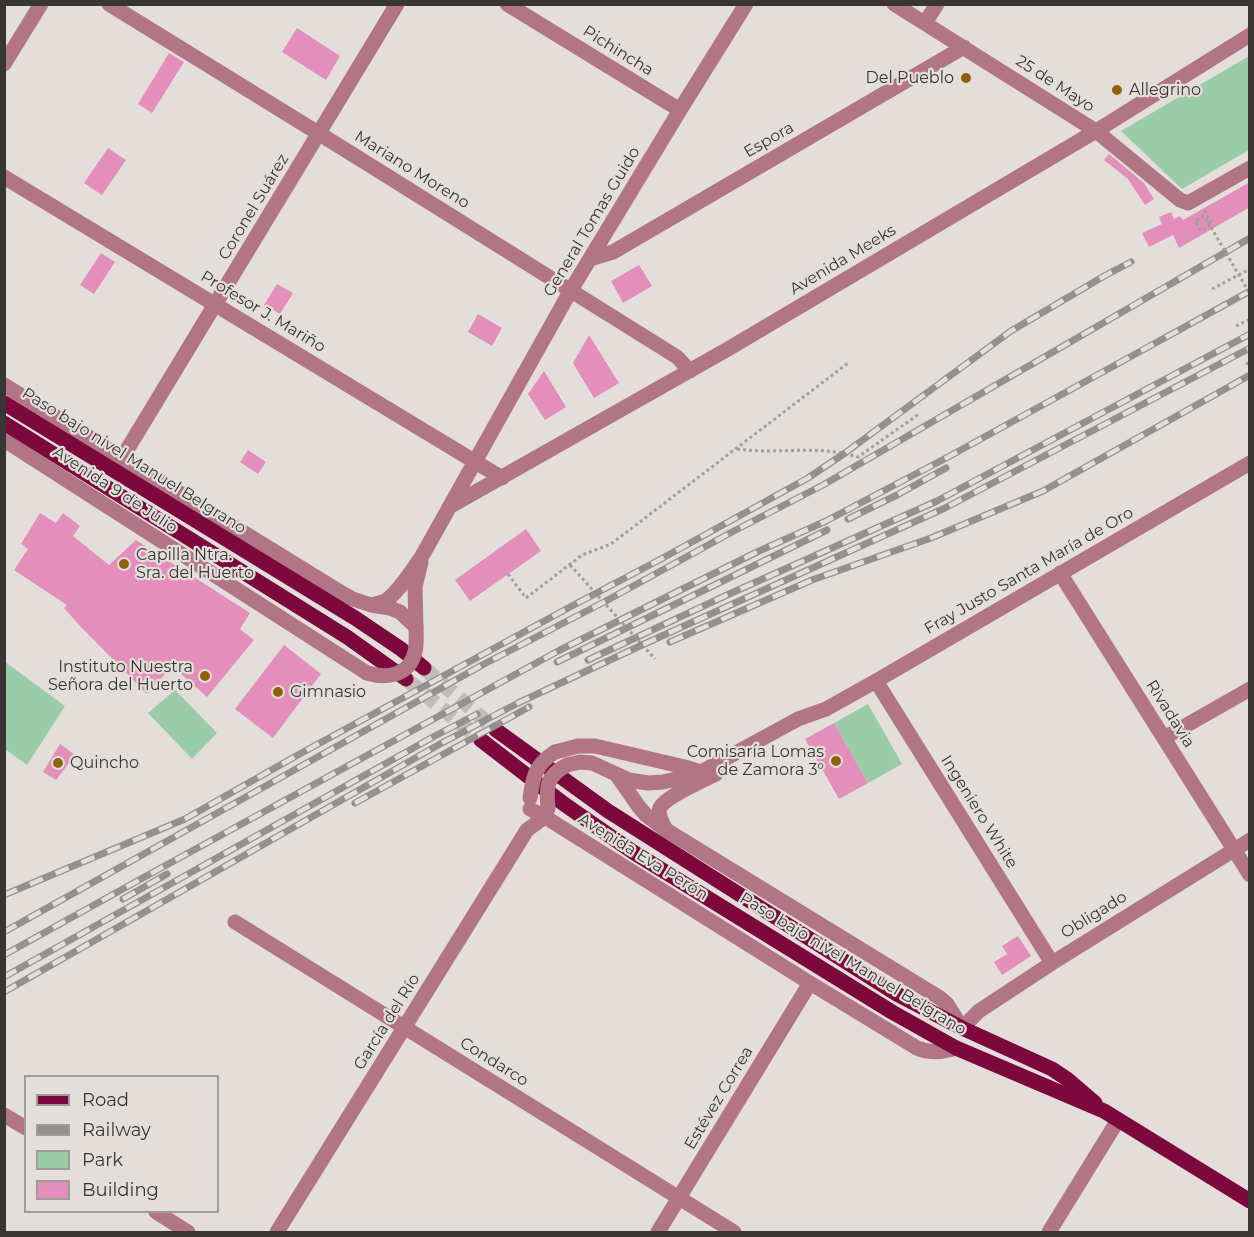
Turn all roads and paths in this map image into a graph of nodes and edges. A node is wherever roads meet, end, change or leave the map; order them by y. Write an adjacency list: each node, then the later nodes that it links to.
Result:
1 (41, 4): 11 (street)
2 (110, 4): 14 (street, Mariano Moreno)
3 (397, 4): 14 (street, Coronel Suárez)
4 (507, 4): 12 (street, Pichincha)
5 (746, 4): 12 (street, General Tomas Guido)
6 (894, 4): 8 (street, 25 de Mayo)
7 (937, 4): 8 (street)
8 (925, 23): 10 (street, 25 de Mayo)
9 (1250, 36): 13 (street, Avenida Meeks)
10 (964, 47): 13 (street, 25 de Mayo); 18 (street, Espora)
11 (4, 64)
12 (680, 110): 18 (street, General Tomas Guido)
13 (1095, 131): 15 (street, 25 de Mayo); 28 (street, Avenida Meeks)
14 (319, 134): 21 (street, Mariano Moreno); 24 (street, Coronel Suárez)
15 (1250, 168)
16 (4, 177): 24 (street, Profesor J. Mariño)
17 (1203, 209): 20 (path, bridge)
18 (590, 259): 21 (street, General Tomas Guido)
19 (1250, 269): 20 (path)
20 (1239, 275): 22 (path); 23 (path, bridge)
21 (571, 290): 28 (street, Mariano Moreno); 36 (street, General Tomas Guido)
22 (1212, 290)
23 (1250, 294)
24 (216, 305): 35 (street, Coronel Suárez); 36 (street, Profesor J. Mariño)
25 (1250, 319): 26 (path)
26 (1236, 326)
27 (848, 363): 34 (path)
28 (690, 371): 38 (street, Avenida Meeks)
29 (4, 385): 35 (street, Avenida 9 de Julio)
30 (4, 403): 47 (main road, Paso bajo nivel Manuel Belgrano)
31 (920, 414): 34 (path)
32 (4, 423): 48 (main road)
33 (4, 440): 45 (street, Avenida 9 de Julio, bridge)
34 (735, 449): 41 (path)
35 (122, 458): 44 (street, Avenida 9 de Julio)
36 (474, 462): 38 (street, Profesor J. Mariño); 39 (street, General Tomas Guido)
37 (1250, 463): 42 (street, Fray Justo Santa María de Oro)
38 (502, 478): 39 (street, Avenida Meeks)
39 (449, 507): 40 (street, General Tomas Guido)
40 (422, 556): 44 (street); 45 (street)
41 (570, 565): 43 (path); 46 (path)
42 (1060, 573): 49 (street, Fray Justo Santa María de Oro); 52 (street, Rivadavia)
43 (508, 574)
44 (371, 605): 45 (street, Avenida 9 de Julio)
45 (416, 627)
46 (655, 659)
47 (424, 668)
48 (406, 679)
49 (876, 681): 55 (street, Fray Justo Santa María de Oro); 64 (street, Ingeniero White)
50 (1250, 689): 52 (street)
51 (496, 730): 67 (main road, Paso bajo nivel Manuel Belgrano)
52 (1164, 738): 61 (street, Rivadavia)
53 (481, 740): 68 (main road, Paso bajo nivel Manuel Belgrano)
54 (616, 774): 55 (street); 57 (street, bridge); 59 (street)
55 (705, 775): 56 (street, García del Río, bridge); 59 (street, Fray Justo Santa María de Oro)
56 (530, 803): 57 (street, Avenida Eva Perón); 58 (street, García del Río)
57 (547, 812): 58 (street, García del Río); 65 (street, Avenida Eva Perón)
58 (526, 830): 66 (street, García del Río)
59 (666, 830): 67 (street)
60 (1250, 840): 61 (street, Obligado)
61 (1233, 850): 62 (street, Rivadavia); 64 (street, Obligado)
62 (1250, 875)
63 (235, 922): 66 (street, Condarco)
64 (1052, 963): 67 (street, Obligado)
65 (810, 983): 68 (street, Avenida Eva Perón); 73 (street, Estévez Correa)
66 (405, 1027): 73 (street, Condarco); 77 (street, García del Río)
67 (962, 1028): 69 (main road, Paso bajo nivel Manuel Belgrano)
68 (956, 1048): 69 (main road, Paso bajo nivel Manuel Belgrano)
69 (1104, 1111): 71 (main road)
70 (6, 1118): 72 (street)
71 (1119, 1120): 74 (main road); 80 (street)
72 (24, 1127)
73 (678, 1199): 78 (street, Estévez Correa); 79 (street, Condarco)
74 (1250, 1201)
75 (158, 1213): 76 (street)
76 (188, 1233)
77 (277, 1233)
78 (658, 1233)
79 (734, 1233)
80 (1049, 1233)

